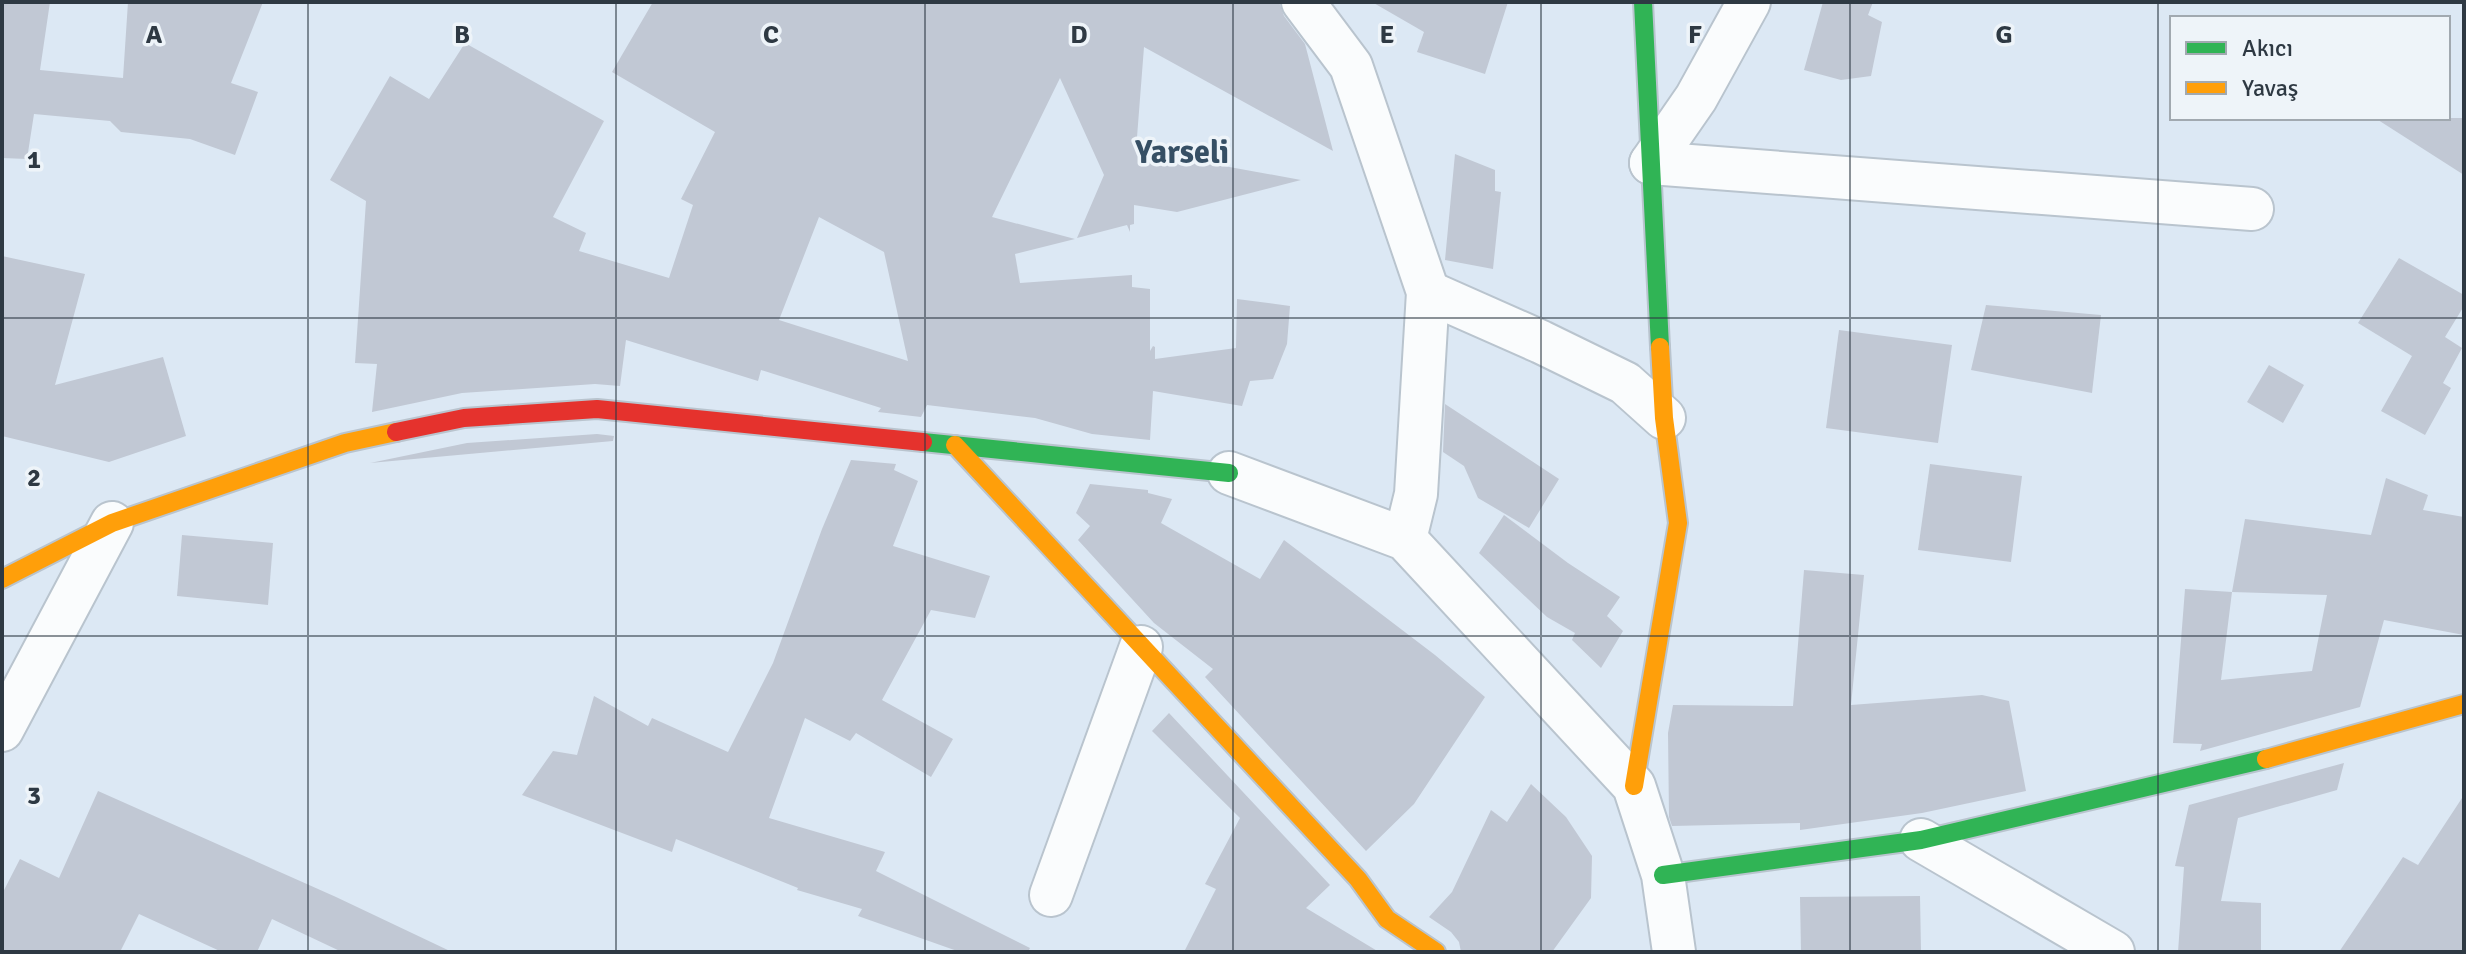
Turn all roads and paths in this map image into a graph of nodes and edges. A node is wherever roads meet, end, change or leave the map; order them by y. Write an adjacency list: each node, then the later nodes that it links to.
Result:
1 (1303, 2): 6 (street)
2 (1643, 2): 4 (street)
3 (1749, 2): 4 (street)
4 (1651, 163): 5 (street); 7 (street)
5 (2252, 209)
6 (1428, 292): 7 (street); 11 (street)
7 (1664, 418): 16 (street)
8 (955, 445): 9 (street); 10 (street); 13 (street)
9 (1229, 473): 11 (street)
10 (112, 523): 12 (street); 15 (street)
11 (1405, 539): 16 (street)
12 (2, 579)
13 (1141, 647): 19 (street); 20 (street)
14 (2464, 704): 17 (street)
15 (2, 730)
16 (1634, 786): 18 (street)
17 (1921, 840): 18 (street); 22 (street)
18 (1663, 875): 21 (street)
19 (1051, 895)
20 (1436, 952)
21 (1674, 952)
22 (2113, 952)

